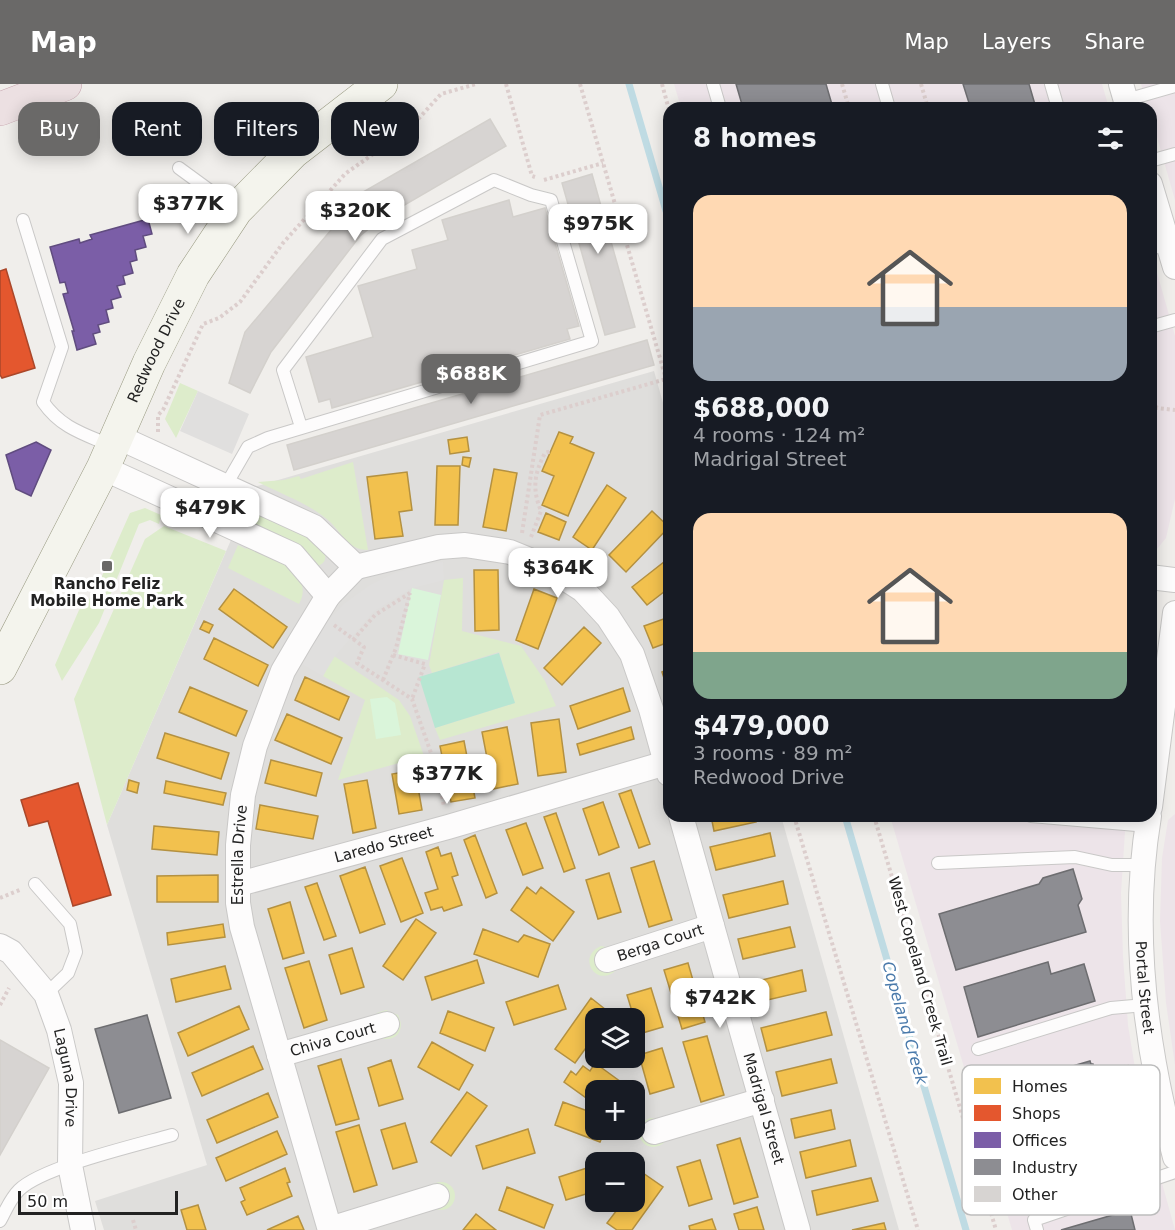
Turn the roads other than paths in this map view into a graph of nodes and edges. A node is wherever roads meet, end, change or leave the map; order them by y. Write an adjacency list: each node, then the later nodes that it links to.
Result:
1 (38, 84): 8 (highway)
2 (65, 84): 13 (highway)
3 (381, 84): 17 (main road, Redwood Drive)
4 (713, 84): 10 (lane)
5 (882, 84): 11 (lane)
6 (1051, 84): 12 (lane)
7 (1175, 86): 9 (lane)
8 (0, 96)
9 (1125, 97)
10 (718, 102)
11 (887, 102)
12 (1056, 102)
13 (0, 109)
14 (1175, 154): 15 (lane)
15 (1157, 159)
16 (179, 168): 17 (lane)
17 (236, 210): 24 (main road, Redwood Drive)
18 (1157, 217): 20 (street)
19 (23, 220): 24 (lane)
20 (1165, 254)
21 (1175, 320): 22 (lane)
22 (1157, 325)
23 (301, 427): 23 (lane); 25 (lane)
24 (110, 450): 25 (street); 29 (street); 31 (main road, Redwood Drive)
25 (226, 485): 26 (street)
26 (356, 567): 29 (street, Estrella Drive); 32 (street)
27 (1157, 578): 28 (street)
28 (1175, 580)
29 (328, 596): 41 (street, Estrella Drive)
30 (1174, 628): 34 (street, Portal Street)
31 (0, 668)
32 (663, 753)
33 (663, 769): 41 (street, Laredo Street)
34 (1165, 782): 35 (street, Portal Street)
35 (1157, 799)
36 (683, 822): 42 (street, Madrigal Street)
37 (1148, 822): 39 (street, Portal Street)
38 (938, 863): 39 (lane)
39 (1143, 866): 46 (street, Portal Street)
40 (35, 884): 45 (lane)
41 (239, 885): 49 (street, Estrella Drive)
42 (712, 926): 44 (street, Berga Court); 52 (street, Madrigal Street)
43 (0, 946): 45 (street, Laguna Drive)
44 (607, 960)
45 (46, 994): 58 (street, Laguna Drive)
46 (1145, 1005): 48 (lane); 50 (street, Portal Street)
47 (387, 1024): 49 (street, Chiva Court)
48 (978, 1048)
49 (279, 1055): 65 (street, Estrella Drive)
50 (1154, 1065)
51 (1160, 1098): 53 (street, Portal Street)
52 (762, 1100): 55 (street); 66 (street, Madrigal Street)
53 (1163, 1114): 54 (lane); 57 (street, Portal Street)
54 (1160, 1115)
55 (654, 1132)
56 (172, 1135): 58 (lane)
57 (1174, 1146)
58 (70, 1165): 63 (lane); 64 (street, Laguna Drive)
59 (1175, 1172): 60 (lane)
60 (1160, 1177)
61 (437, 1196): 65 (street)
62 (1049, 1215): 67 (lane)
63 (0, 1221)
64 (83, 1230)
65 (330, 1230)
66 (798, 1230)
67 (1037, 1230)

